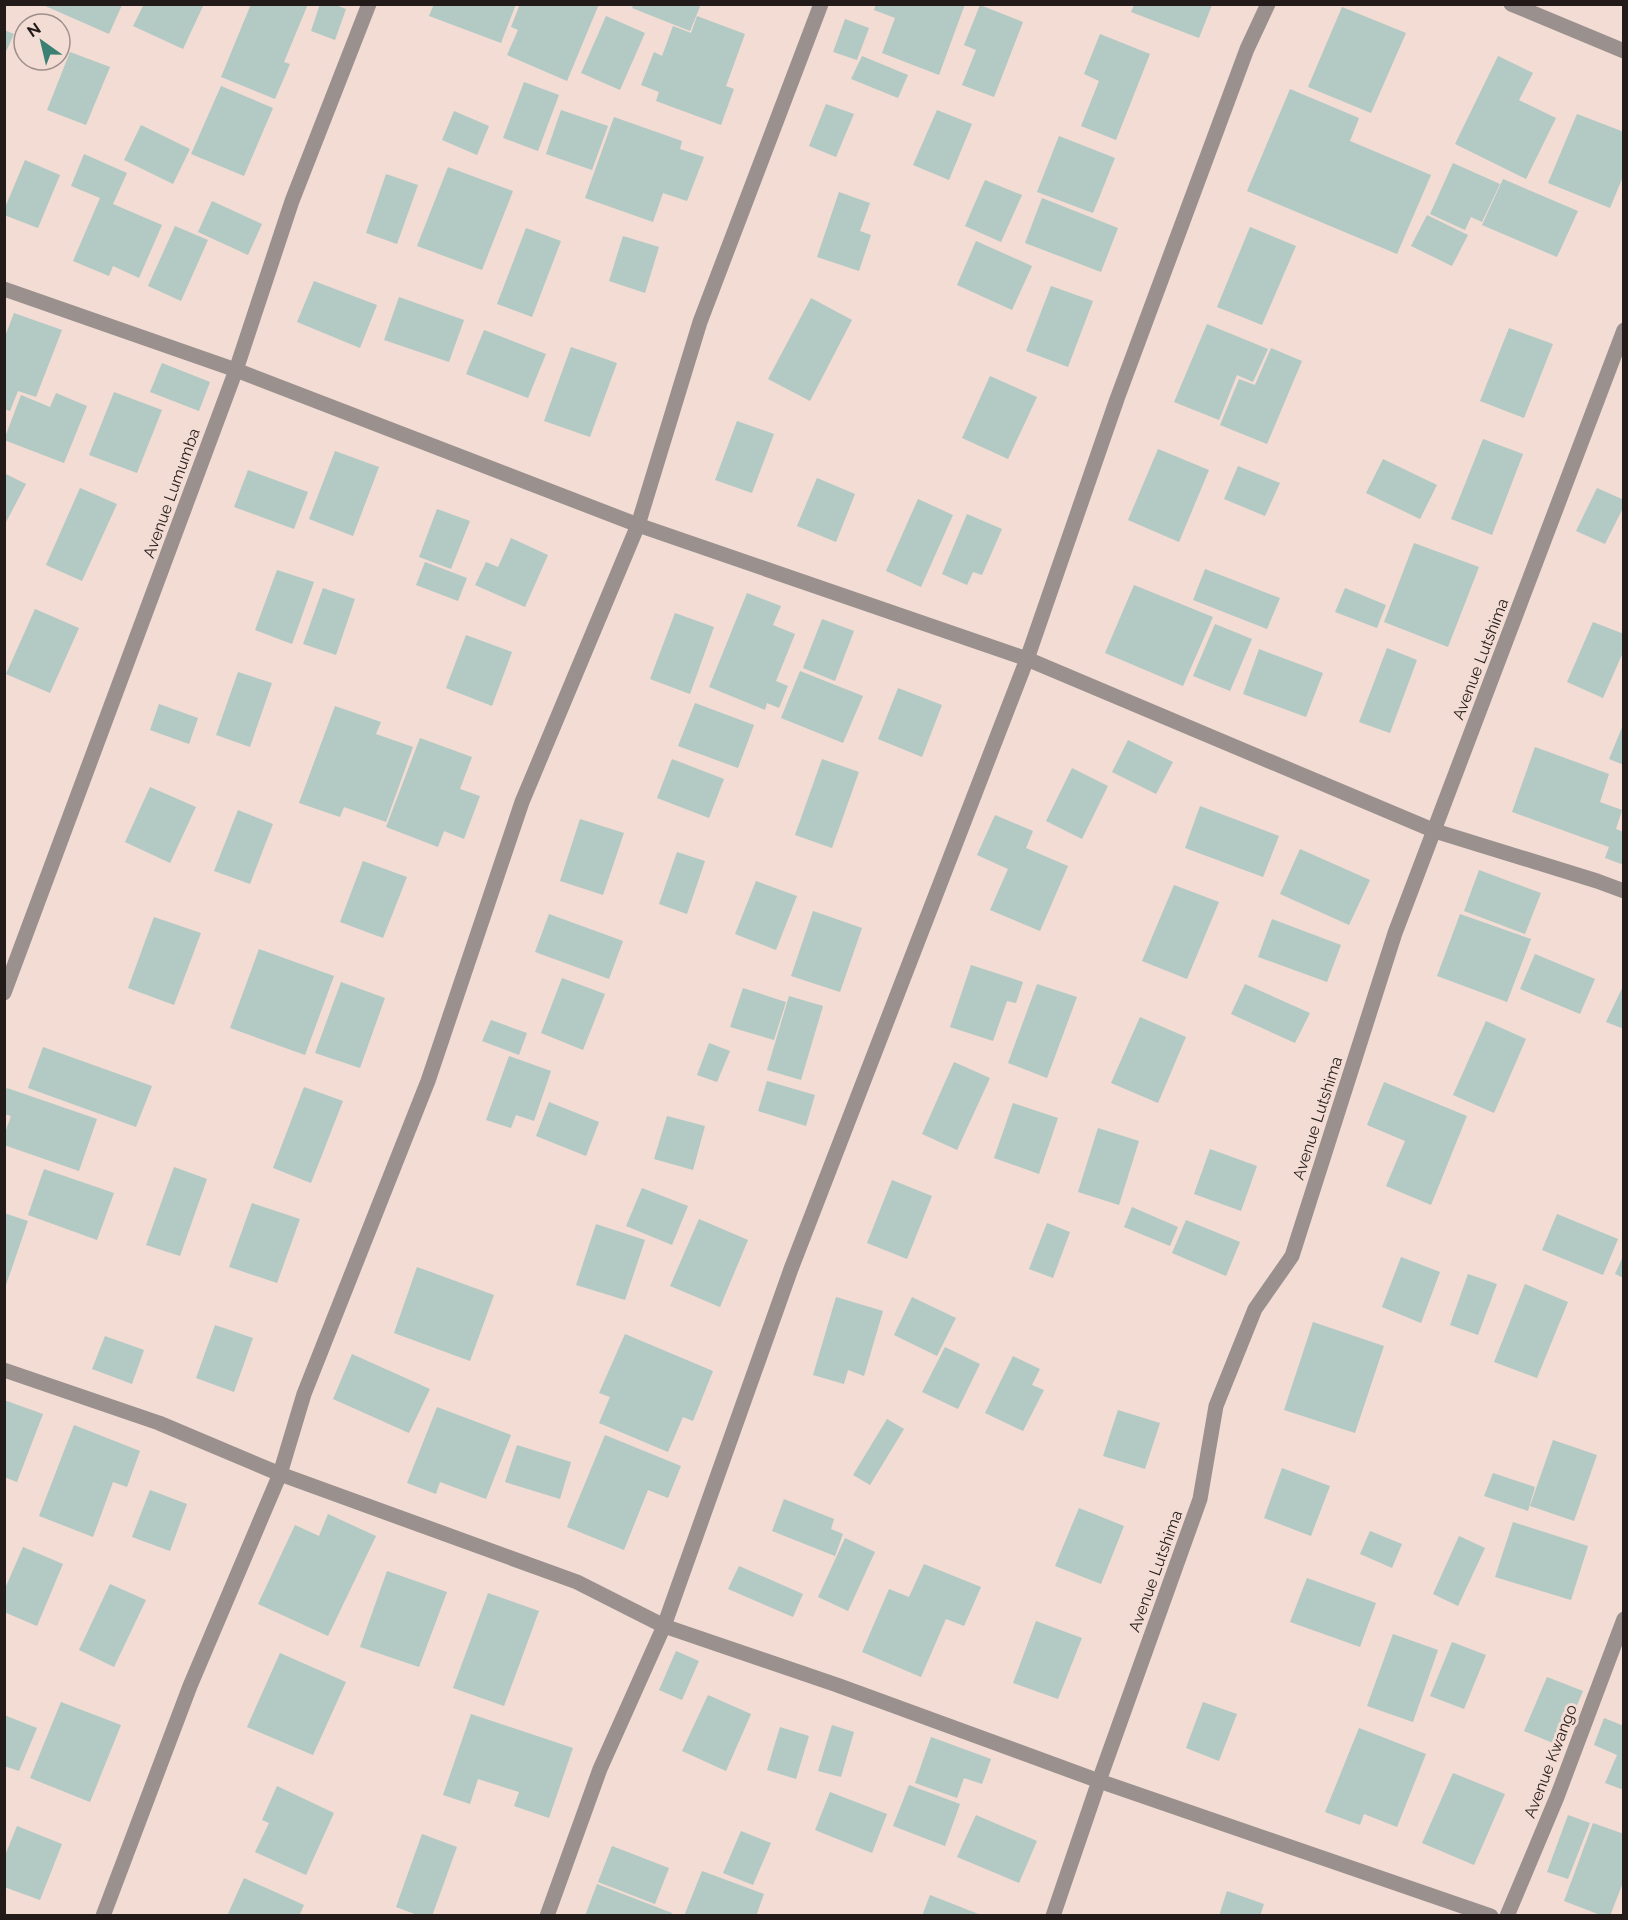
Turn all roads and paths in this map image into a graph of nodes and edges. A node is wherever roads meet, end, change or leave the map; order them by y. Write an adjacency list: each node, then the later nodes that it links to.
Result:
1 (369, 4): 8 (street, Avenue Lumumba)
2 (821, 4): 9 (street)
3 (1268, 4): 10 (street)
4 (1511, 4): 5 (street)
5 (1623, 51)
6 (4, 289): 8 (street)
7 (1623, 330): 11 (street, Avenue Lutshima)
8 (236, 370): 9 (street); 13 (street, Avenue Lumumba)
9 (638, 525): 10 (street); 15 (street)
10 (1027, 660): 11 (street); 17 (street)
11 (1435, 831): 12 (street); 18 (street, Avenue Lutshima)
12 (1623, 891)
13 (4, 993)
14 (4, 1370): 15 (street)
15 (280, 1474): 17 (street); 19 (street)
16 (1623, 1619): 23 (street, Avenue Kwango)
17 (664, 1626): 18 (street); 20 (street)
18 (1099, 1781): 21 (street, Avenue Lutshima); 22 (street)
19 (103, 1916)
20 (547, 1916)
21 (1053, 1916)
22 (1491, 1916)
23 (1507, 1916)

